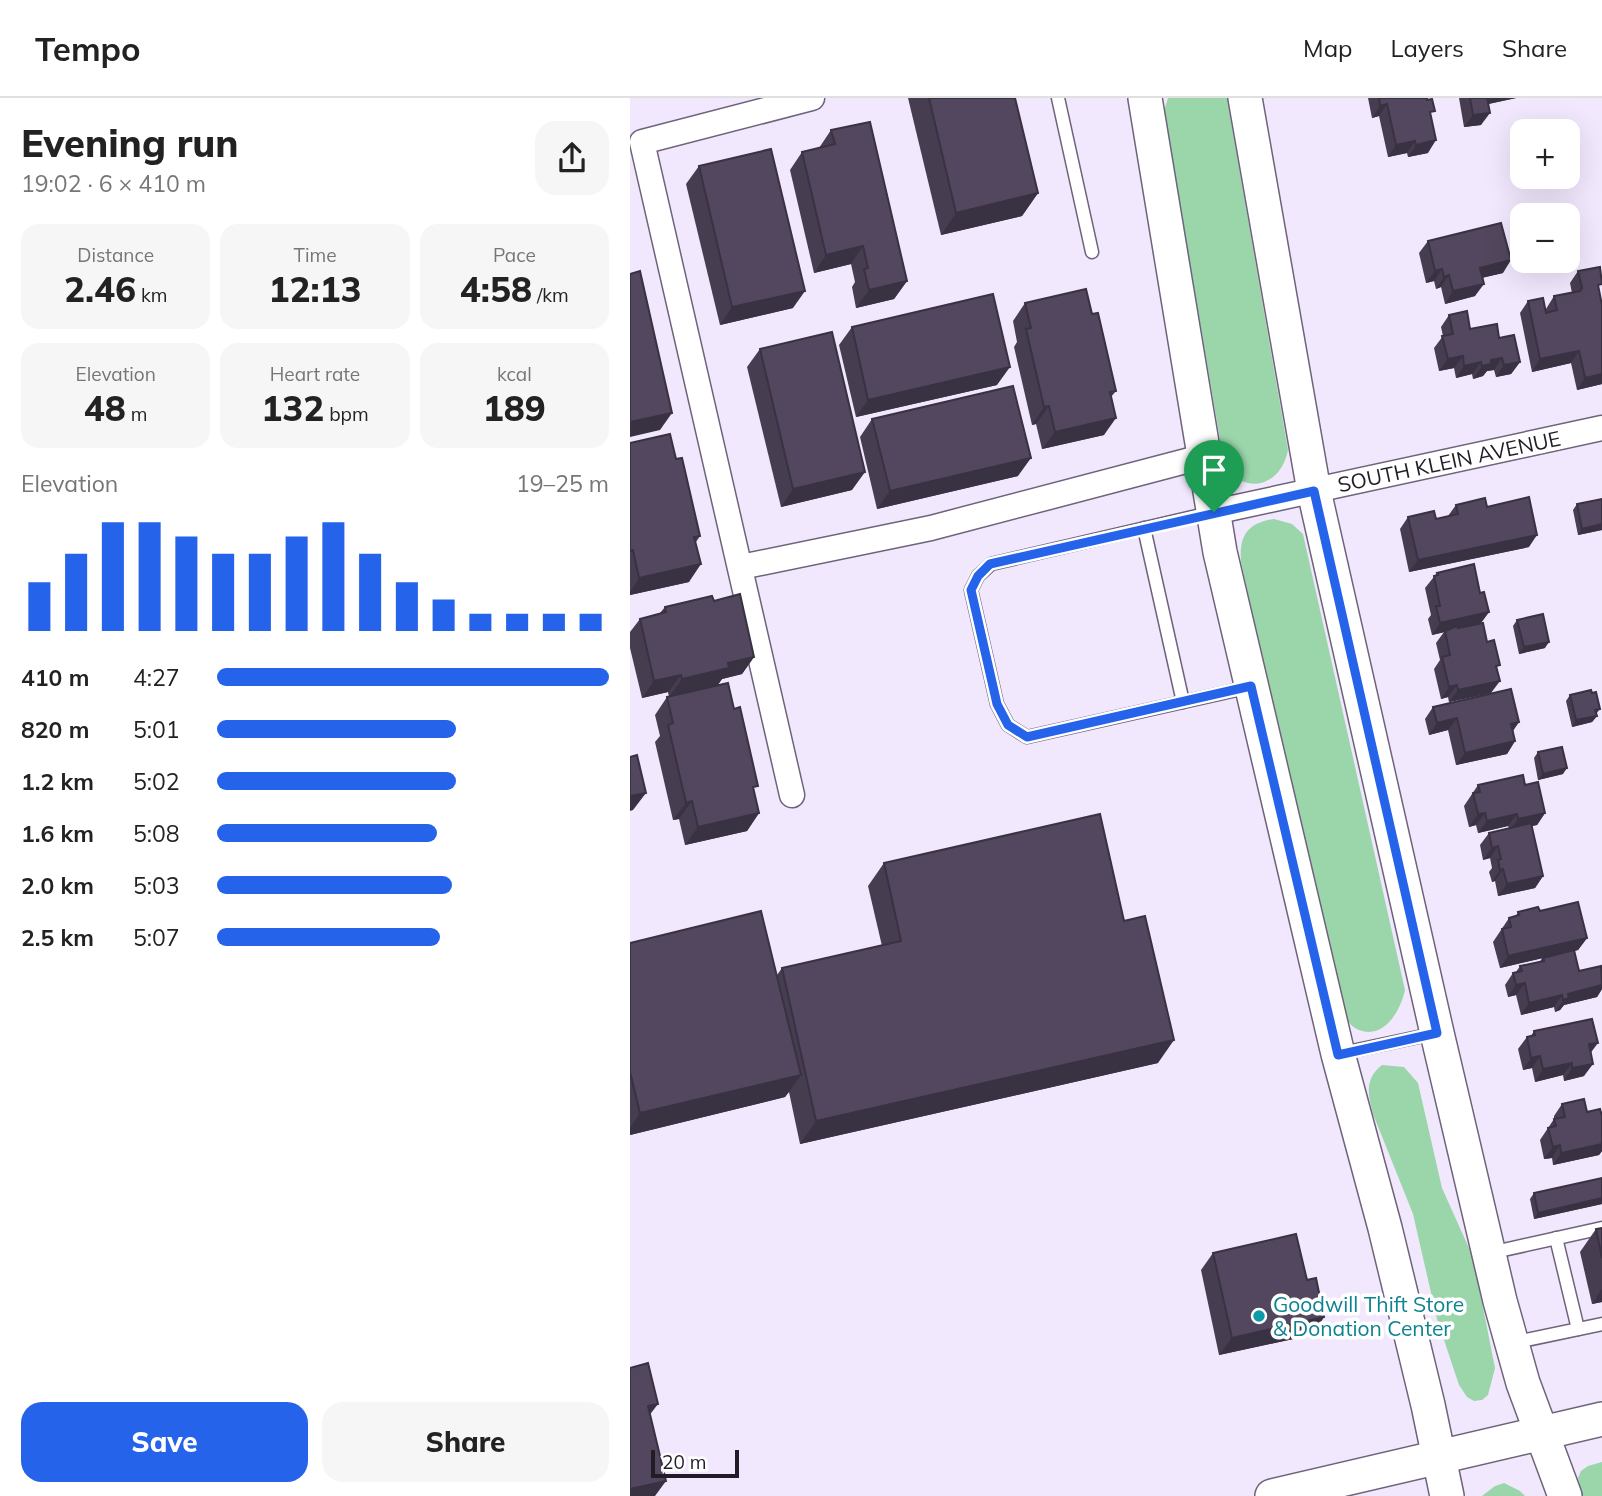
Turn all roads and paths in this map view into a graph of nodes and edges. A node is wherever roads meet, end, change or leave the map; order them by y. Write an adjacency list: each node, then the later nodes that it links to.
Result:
1 (812, 98): 11 (street)
2 (1058, 98): 5 (lane)
3 (1245, 98): 8 (street)
4 (1146, 100): 7 (street)
5 (1092, 252)
6 (1602, 428): 8 (street, SOUTH KLEIN AVENUE)
7 (1205, 456): 9 (street); 11 (street)
8 (1314, 491): 9 (street, SOUTH KLEIN AVENUE); 15 (street)
9 (1214, 512): 10 (lane); 12 (street)
10 (1144, 528): 13 (lane); 13 (lane)
11 (741, 567): 14 (street)
12 (1251, 686): 13 (lane); 16 (street)
13 (1183, 702)
14 (792, 795)
15 (1437, 1033): 16 (lane); 19 (street)
16 (1338, 1055): 25 (street)
17 (1602, 1228): 18 (lane)
18 (1556, 1238): 19 (lane); 21 (lane)
19 (1489, 1254): 22 (street)
20 (1602, 1324): 21 (lane)
21 (1578, 1329): 22 (lane)
22 (1512, 1343): 24 (street)
23 (1602, 1419): 24 (street)
24 (1541, 1434): 25 (street); 28 (street)
25 (1438, 1458): 26 (street); 27 (street)
26 (1272, 1496)
27 (1447, 1496)
28 (1565, 1496)

